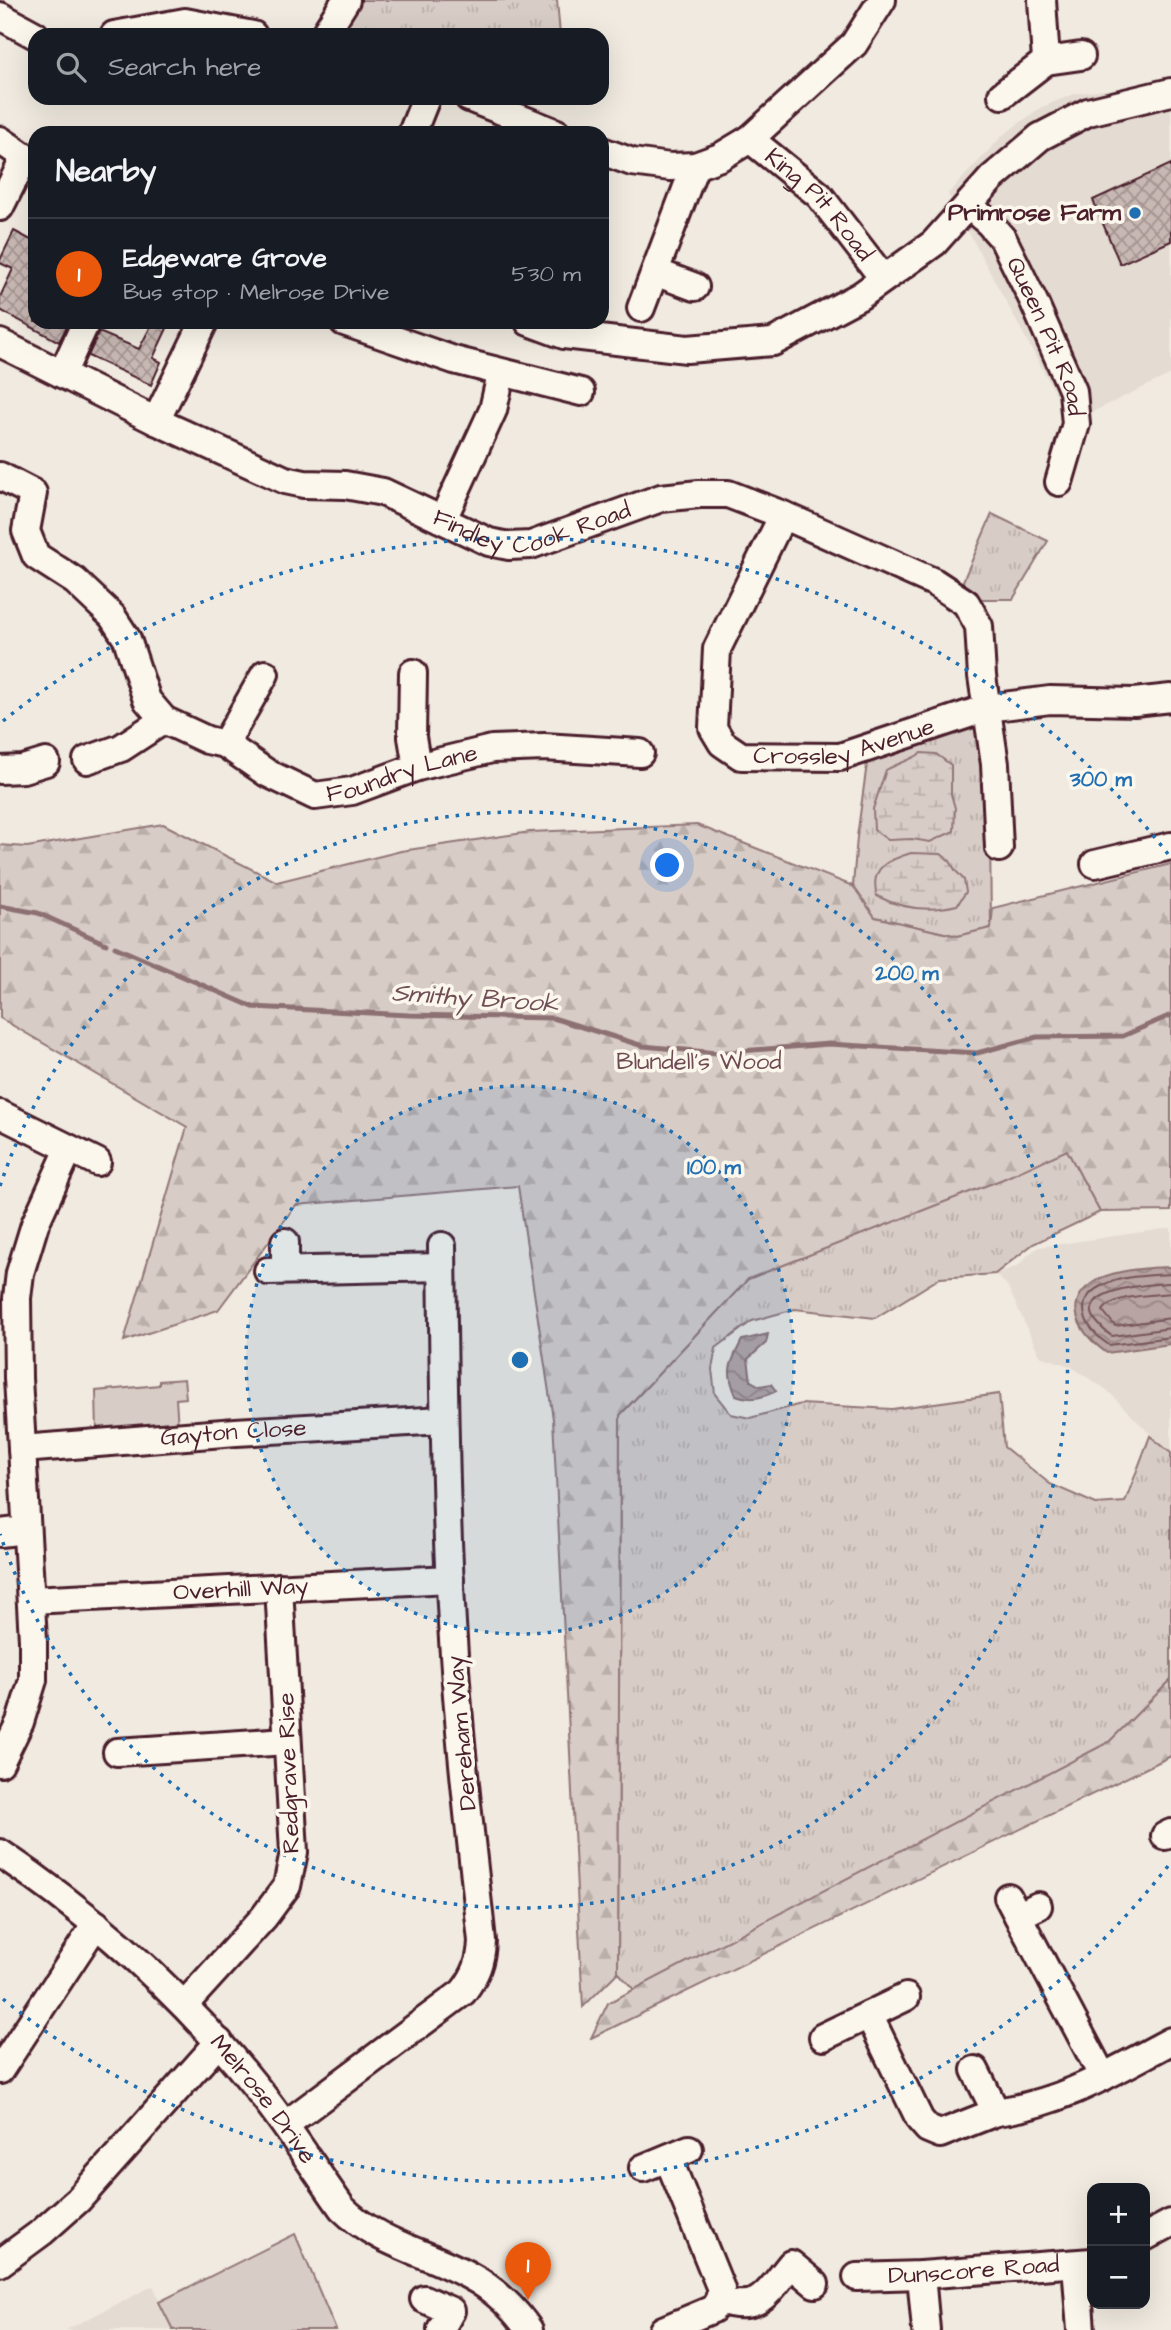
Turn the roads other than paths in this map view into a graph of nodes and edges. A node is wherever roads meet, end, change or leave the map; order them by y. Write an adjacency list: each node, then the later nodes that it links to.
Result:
1 (346, 0): 8 (street)
2 (882, 0): 20 (street)
3 (1042, 0): 11 (street)
4 (184, 11): 6 (street); 7 (street)
5 (0, 16): 9 (street)
6 (134, 28)
7 (233, 28)
8 (328, 28)
9 (28, 31)
10 (1081, 56): 11 (street)
11 (1046, 61): 13 (street)
12 (1171, 92): 14 (street)
13 (1002, 95)
14 (1135, 102): 17 (street); 26 (street)
15 (423, 105): 18 (street)
16 (486, 105): 19 (street)
17 (1171, 108)
18 (415, 126)
19 (539, 126)
20 (750, 139): 25 (street); 29 (street, King Pit Road)
21 (0, 140): 23 (street)
22 (609, 154): 25 (street)
23 (28, 160)
24 (28, 164): 27 (street)
25 (695, 166): 28 (street)
26 (968, 205): 29 (street); 42 (street, Queen Pit Road)
27 (0, 207)
28 (655, 272): 30 (street); 31 (street)
29 (883, 278): 35 (street)
30 (695, 287)
31 (641, 308)
32 (83, 329): 37 (street)
33 (201, 329): 40 (street)
34 (364, 329): 38 (street)
35 (548, 329)
36 (0, 343): 37 (street, Findley Cook Road)
37 (62, 374): 40 (street, Findley Cook Road)
38 (501, 374): 39 (street); 44 (street)
39 (580, 392)
40 (156, 421): 44 (street, Findley Cook Road)
41 (0, 476): 49 (street)
42 (1059, 482)
43 (783, 515): 44 (street, Findley Cook Road); 48 (street, Findley Cook Road); 48 (street, Crossley Avenue)
44 (443, 519)
45 (413, 673): 54 (street)
46 (265, 674): 50 (street)
47 (1171, 698): 48 (street, Crossley Avenue)
48 (987, 708): 57 (street, Findley Cook Road)
49 (164, 720): 50 (street, Foundry Lane); 52 (street)
50 (225, 744): 54 (street, Foundry Lane)
51 (640, 753): 54 (street, Foundry Lane)
52 (87, 760)
53 (46, 762): 55 (street)
54 (417, 767)
55 (0, 770)
56 (1171, 846): 58 (street)
57 (999, 848)
58 (1095, 864)
59 (0, 1114): 60 (street)
60 (69, 1149): 61 (street); 63 (street)
61 (97, 1162)
62 (285, 1242): 64 (street, Dereham Way)
63 (9, 1378): 65 (street)
64 (443, 1420): 65 (street, Gayton Close); 68 (street, Dereham Way)
65 (22, 1449): 66 (street)
66 (26, 1530): 67 (street); 70 (street)
67 (0, 1533)
68 (450, 1579): 69 (street, Overhill Way); 87 (street, Dereham Way)
69 (279, 1587): 70 (street, Overhill Way); 71 (street, Redgrave Rise)
70 (31, 1600): 73 (street)
71 (287, 1741): 72 (street); 78 (street, Redgrave Rise)
72 (117, 1752)
73 (0, 1763)
74 (0, 1853): 76 (street, Melrose Drive)
75 (1021, 1906): 85 (street)
76 (96, 1924): 78 (street, Melrose Drive); 83 (street)
77 (906, 1997): 79 (street)
78 (184, 2005): 82 (street, Melrose Drive)
79 (869, 2015): 80 (street); 86 (street)
80 (823, 2037)
81 (1171, 2041): 85 (street)
82 (219, 2042): 87 (street, Melrose Drive); 91 (street)
83 (0, 2070)
84 (975, 2070): 86 (street)
85 (1103, 2077): 86 (street)
86 (996, 2112)
87 (285, 2125): 93 (street, Melrose Drive)
88 (643, 2168): 98 (street)
89 (1171, 2223): 90 (street)
90 (1150, 2234)
91 (0, 2263)
92 (1084, 2263): 94 (street, Dunscore Road); 103 (street)
93 (470, 2276): 99 (street); 100 (street, Melrose Drive)
94 (921, 2276): 95 (street, Dunscore Road); 102 (street)
95 (857, 2277)
96 (815, 2284): 98 (street)
97 (424, 2299): 99 (street)
98 (719, 2301): 101 (street)
99 (446, 2320)
100 (529, 2330)
101 (663, 2330)
102 (926, 2330)
103 (1081, 2330)

